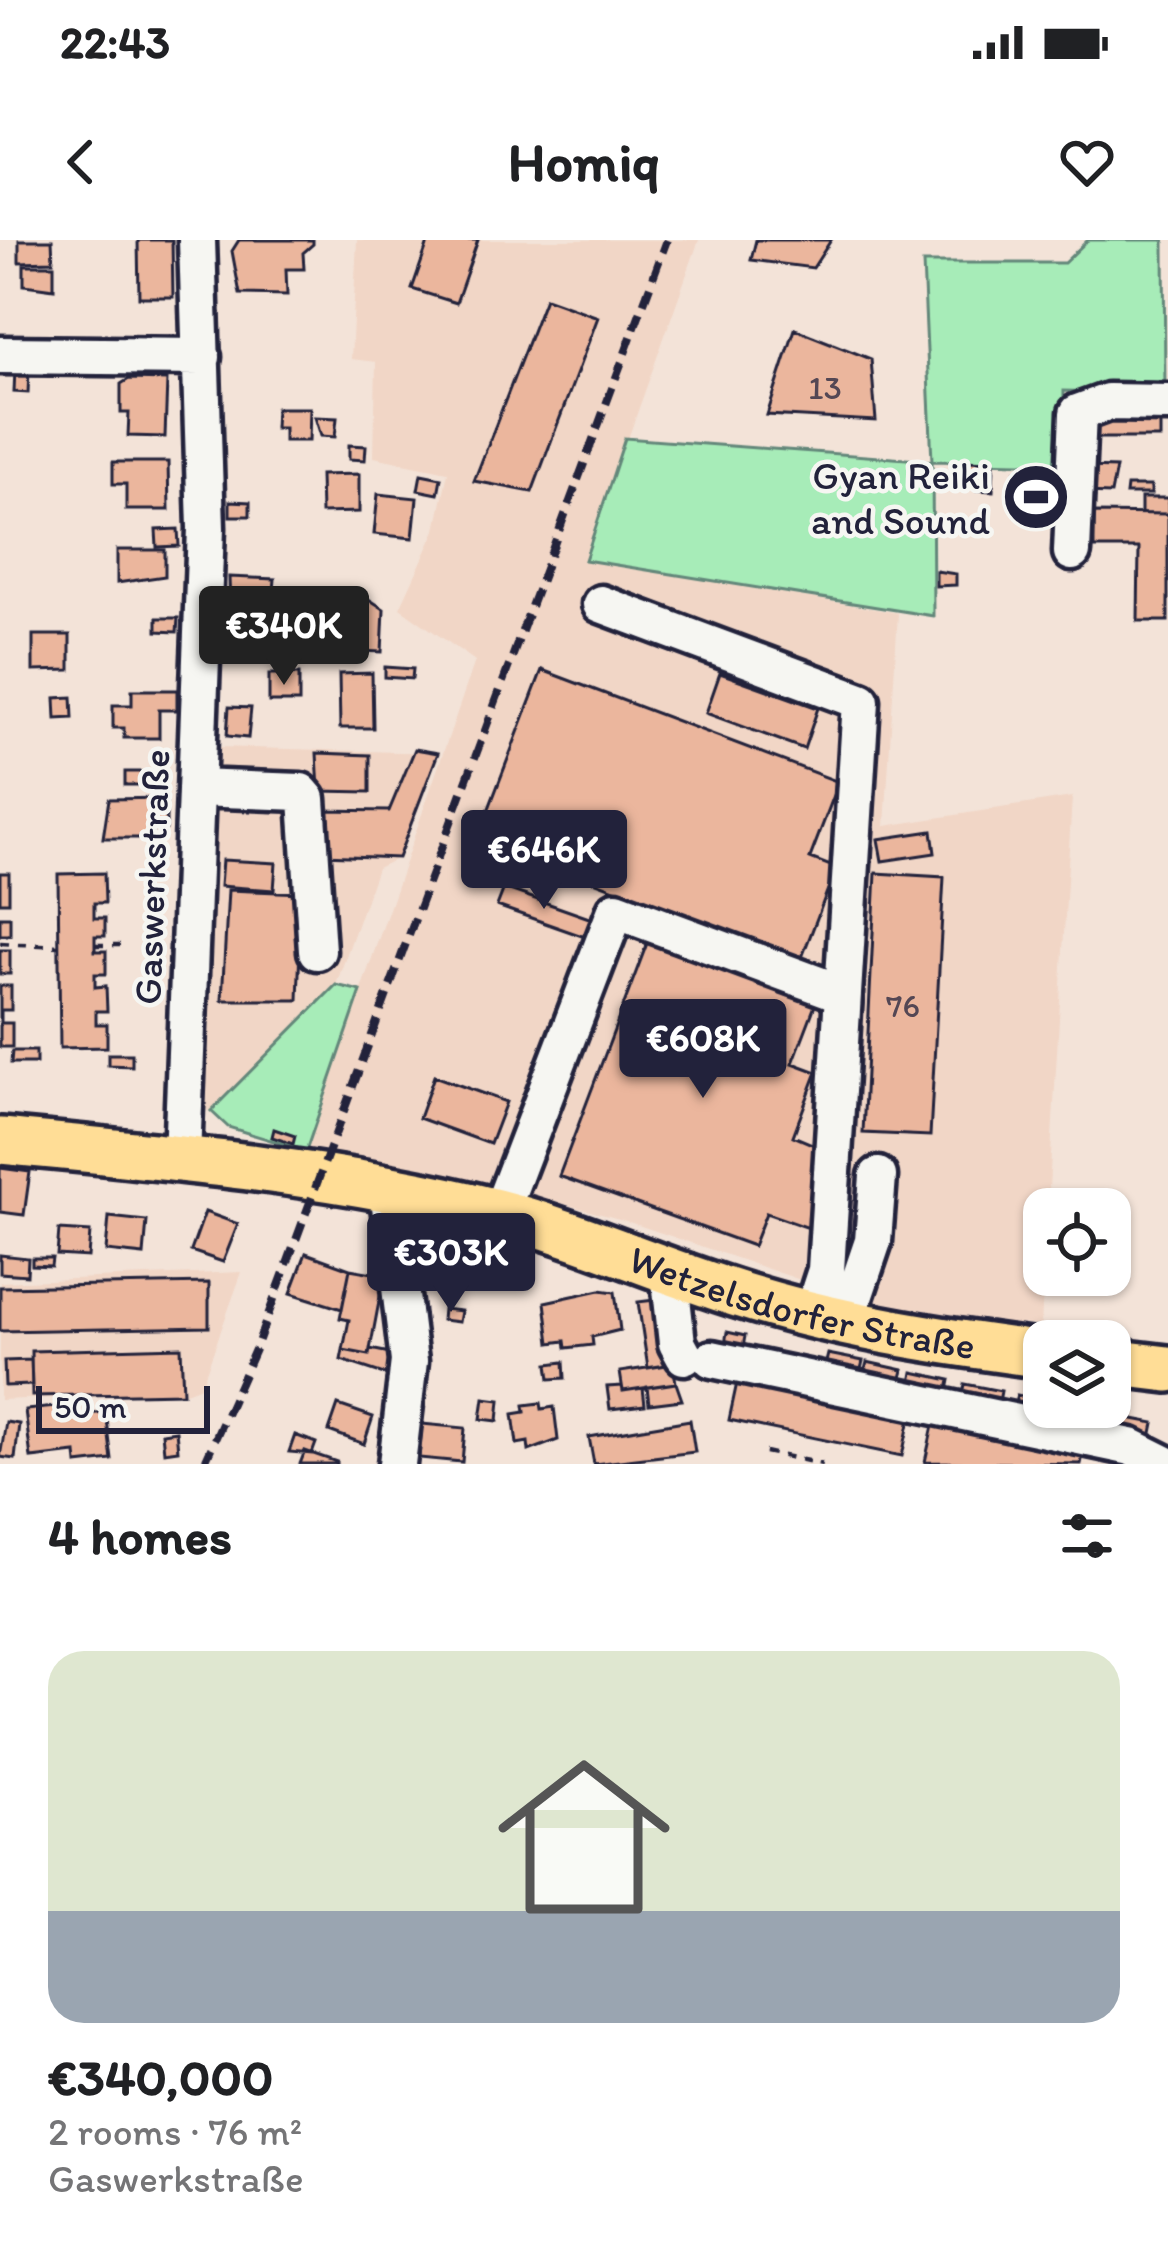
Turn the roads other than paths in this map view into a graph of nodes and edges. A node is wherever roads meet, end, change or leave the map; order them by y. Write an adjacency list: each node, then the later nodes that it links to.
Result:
1 (196, 240): 3 (street, Gaswerkstraße)
2 (0, 356): 3 (street)
3 (202, 357): 7 (street, Gaswerkstraße)
4 (1168, 403): 5 (street)
5 (1072, 552)
6 (602, 604): 9 (street)
7 (196, 788): 8 (street); 11 (street, Gaswerkstraße)
8 (317, 951)
9 (843, 994): 14 (street); 16 (street)
10 (0, 1141): 11 (main road, Wetzelsdorfer Straße)
11 (182, 1158): 13 (main road, Wetzelsdorfer Straße)
12 (878, 1176): 16 (street)
13 (388, 1189): 14 (main road, Wetzelsdorfer Straße); 20 (street)
14 (500, 1213): 15 (main road, Wetzelsdorfer Straße)
15 (669, 1270): 16 (main road, Wetzelsdorfer Straße); 21 (street)
16 (829, 1317): 17 (main road, Wetzelsdorfer Straße)
17 (1023, 1352)
18 (1131, 1365): 19 (main road)
19 (1168, 1369)
20 (397, 1464)
21 (1165, 1464)

